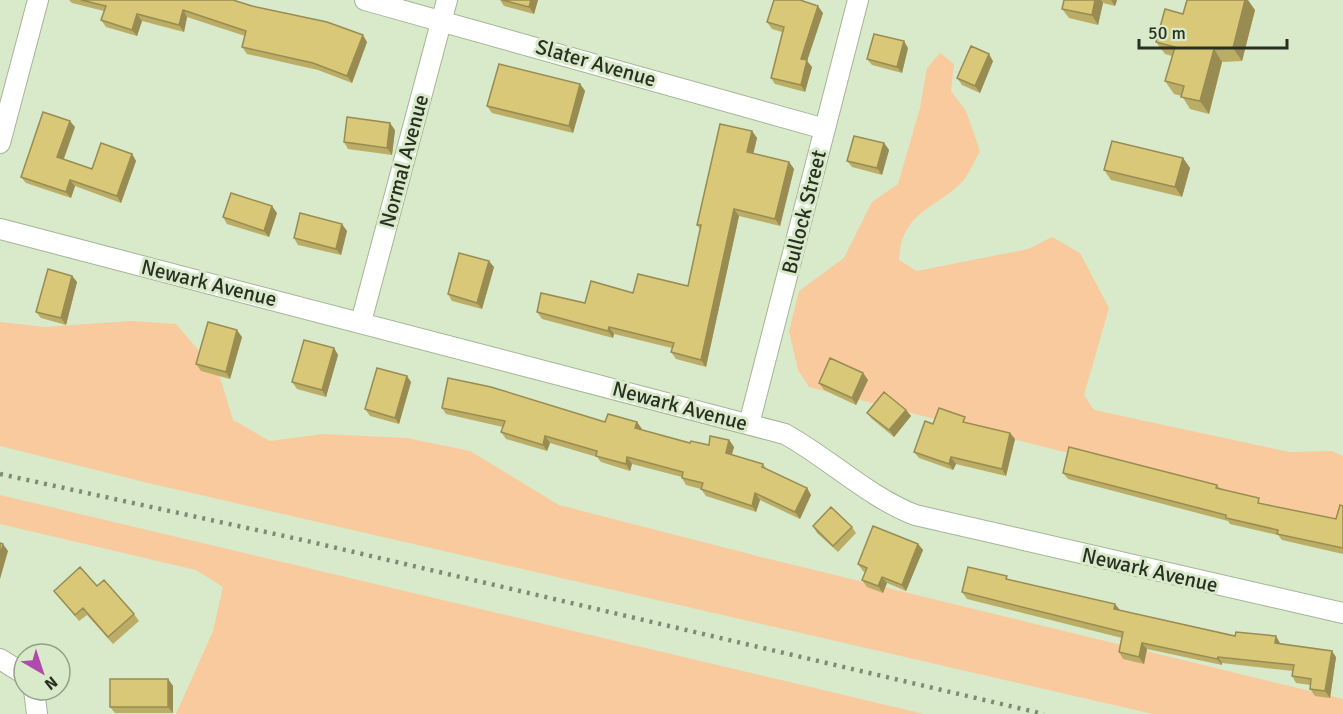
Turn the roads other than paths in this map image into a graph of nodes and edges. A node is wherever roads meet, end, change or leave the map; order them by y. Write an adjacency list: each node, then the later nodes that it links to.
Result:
1 (38, 0): 7 (street)
2 (365, 0): 5 (street, Slater Avenue)
3 (447, 0): 5 (street, Normal Avenue)
4 (858, 0): 6 (street, Bullock Street)
5 (442, 20): 6 (street, Slater Avenue); 9 (street, Normal Avenue)
6 (825, 129): 10 (street, Bullock Street)
7 (0, 142)
8 (0, 229): 9 (street, Newark Avenue)
9 (361, 322): 10 (street, Newark Avenue)
10 (749, 424): 11 (street, Newark Avenue)
11 (1343, 613)

